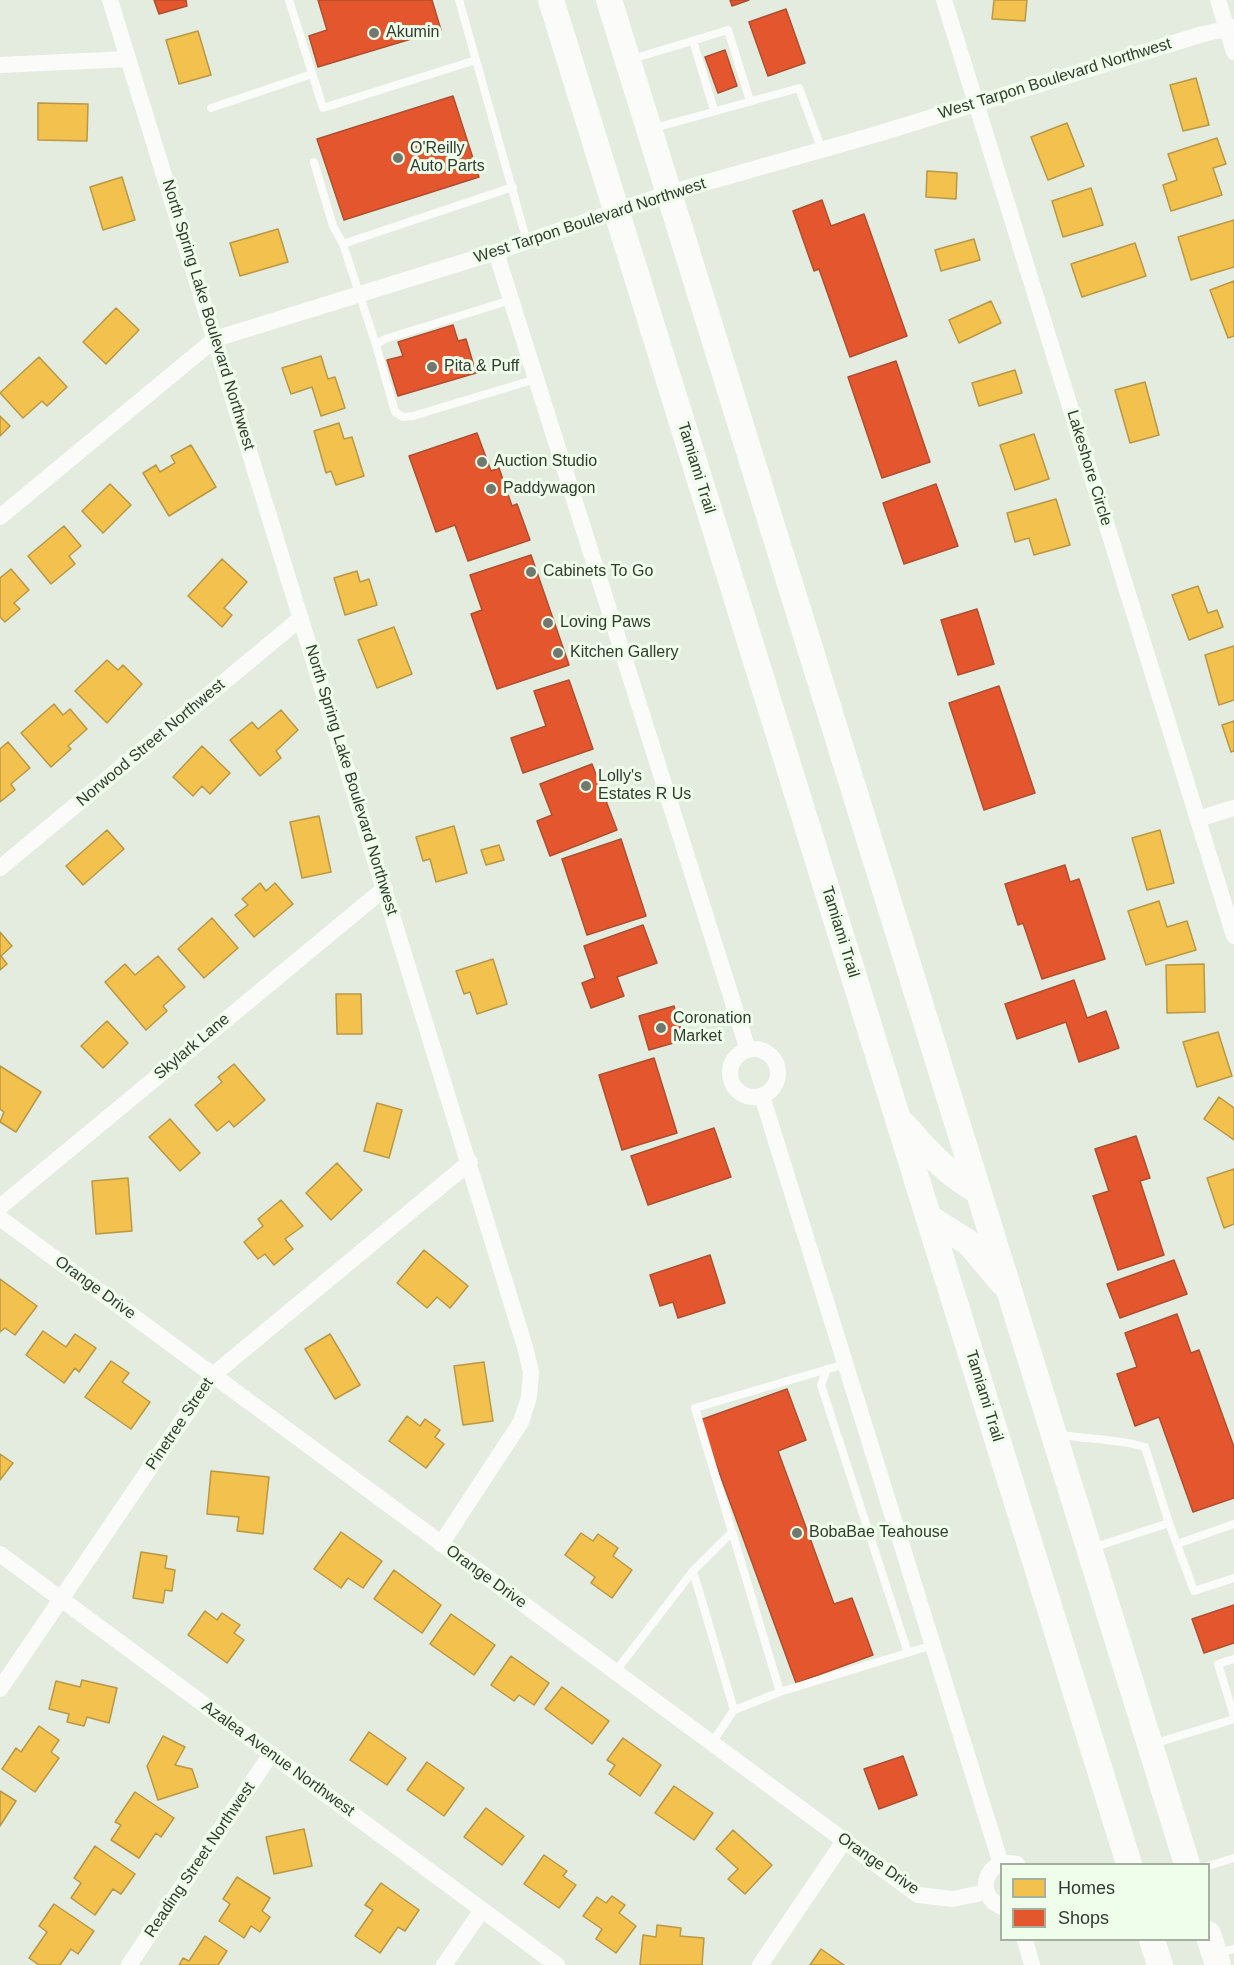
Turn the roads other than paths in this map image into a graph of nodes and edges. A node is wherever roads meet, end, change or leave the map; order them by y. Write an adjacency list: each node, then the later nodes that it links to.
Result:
1 (110, 0): 11 (street, North Spring Lake Boulevard Northwest)
2 (289, 0): 15 (lane)
3 (459, 0): 12 (lane)
4 (551, 0): 25 (main road, Tamiami Trail)
5 (609, 0): 13 (main road)
6 (944, 0): 17 (street, Lakeshore Circle)
7 (1218, 0): 8 (street)
8 (1230, 28): 10 (street); 17 (street, West Tarpon Boulevard Northwest)
9 (693, 40): 13 (lane); 16 (lane); 19 (lane)
10 (1234, 52)
11 (128, 59): 14 (street); 31 (street, North Spring Lake Boulevard Northwest)
12 (476, 60): 15 (lane); 23 (lane)
13 (628, 60): 20 (main road)
14 (0, 65)
15 (312, 74): 18 (lane)
16 (750, 101): 19 (lane); 21 (lane)
17 (976, 103): 21 (street, West Tarpon Boulevard Northwest); 37 (street, Lakeshore Circle)
18 (211, 108)
19 (714, 110): 20 (lane)
20 (650, 129): 24 (main road)
21 (822, 150): 24 (street, West Tarpon Boulevard Northwest)
22 (314, 162): 27 (lane)
23 (513, 187): 26 (lane); 27 (lane)
24 (669, 193): 25 (street, West Tarpon Boulevard Northwest); 45 (main road)
25 (617, 212): 26 (street, West Tarpon Boulevard Northwest); 43 (main road, Tamiami Trail)
26 (527, 242): 28 (street, West Tarpon Boulevard Northwest)
27 (344, 244): 29 (lane)
28 (496, 252): 29 (street, West Tarpon Boulevard Northwest); 30 (street)
29 (360, 294): 31 (street, West Tarpon Boulevard Northwest); 32 (lane)
30 (511, 300): 32 (lane); 33 (street)
31 (215, 339): 34 (street, West Tarpon Boulevard Northwest); 35 (street, North Spring Lake Boulevard Northwest)
32 (376, 345): 33 (lane)
33 (536, 379): 41 (street)
34 (0, 517)
35 (301, 618): 38 (street, Norwood Street Northwest); 39 (street, North Spring Lake Boulevard Northwest)
36 (1234, 808): 37 (street)
37 (1198, 819): 40 (street, Lakeshore Circle)
38 (0, 868)
39 (385, 888): 44 (street, North Spring Lake Boulevard Northwest); 46 (street, Skylark Lane)
40 (1234, 936)
41 (748, 1050): 42 (street); 42 (street)
42 (762, 1096): 50 (street)
43 (898, 1118): 45 (main road); 47 (main road, Tamiami Trail)
44 (470, 1162): 52 (street, Pinetree Street); 57 (street, North Spring Lake Boulevard Northwest)
45 (978, 1191): 49 (main road)
46 (0, 1207)
47 (928, 1217): 49 (main road); 78 (main road, Tamiami Trail)
48 (0, 1218): 52 (street, Orange Drive)
49 (1010, 1292): 53 (main road)
50 (845, 1364): 51 (lane); 64 (street)
51 (827, 1369): 56 (lane); 65 (lane)
52 (213, 1375): 57 (street, Orange Drive); 63 (street, Pinetree Street)
53 (1053, 1433): 54 (lane); 59 (main road)
54 (1169, 1523): 58 (lane); 59 (lane)
55 (1234, 1524): 58 (lane)
56 (732, 1532): 61 (lane); 69 (lane)
57 (441, 1544): 67 (street, Orange Drive)
58 (1177, 1544): 62 (lane)
59 (1089, 1549): 73 (main road)
60 (0, 1554): 63 (street, Azalea Avenue Northwest)
61 (693, 1571): 67 (lane); 70 (lane)
62 (1234, 1578)
63 (61, 1599): 68 (street, Pinetree Street); 74 (street, Azalea Avenue Northwest)
64 (933, 1645): 65 (lane); 77 (street)
65 (908, 1653): 69 (lane)
66 (1234, 1659): 71 (lane)
67 (615, 1672): 72 (street, Orange Drive)
68 (0, 1689)
69 (780, 1692): 70 (lane)
70 (734, 1710): 72 (lane)
71 (1234, 1718): 73 (lane)
72 (711, 1744): 75 (street, Orange Drive)
73 (1150, 1745): 79 (main road)
74 (271, 1754): 84 (street, Azalea Avenue Northwest); 87 (street, Reading Street Northwest)
75 (844, 1842): 82 (street, Orange Drive); 90 (street)
76 (1234, 1858): 81 (lane)
77 (1009, 1863)
78 (1129, 1863)
79 (1187, 1863)
80 (1000, 1866): 82 (street)
81 (1210, 1866)
82 (986, 1892): 83 (street)
83 (1000, 1906)
84 (482, 1910): 88 (street); 89 (street, Azalea Avenue Northwest)
85 (1025, 1941): 91 (street)
86 (1152, 1941): 92 (main road)
87 (129, 1965)
88 (444, 1965)
89 (557, 1965)
90 (760, 1965)
91 (1032, 1965)
92 (1160, 1965)

